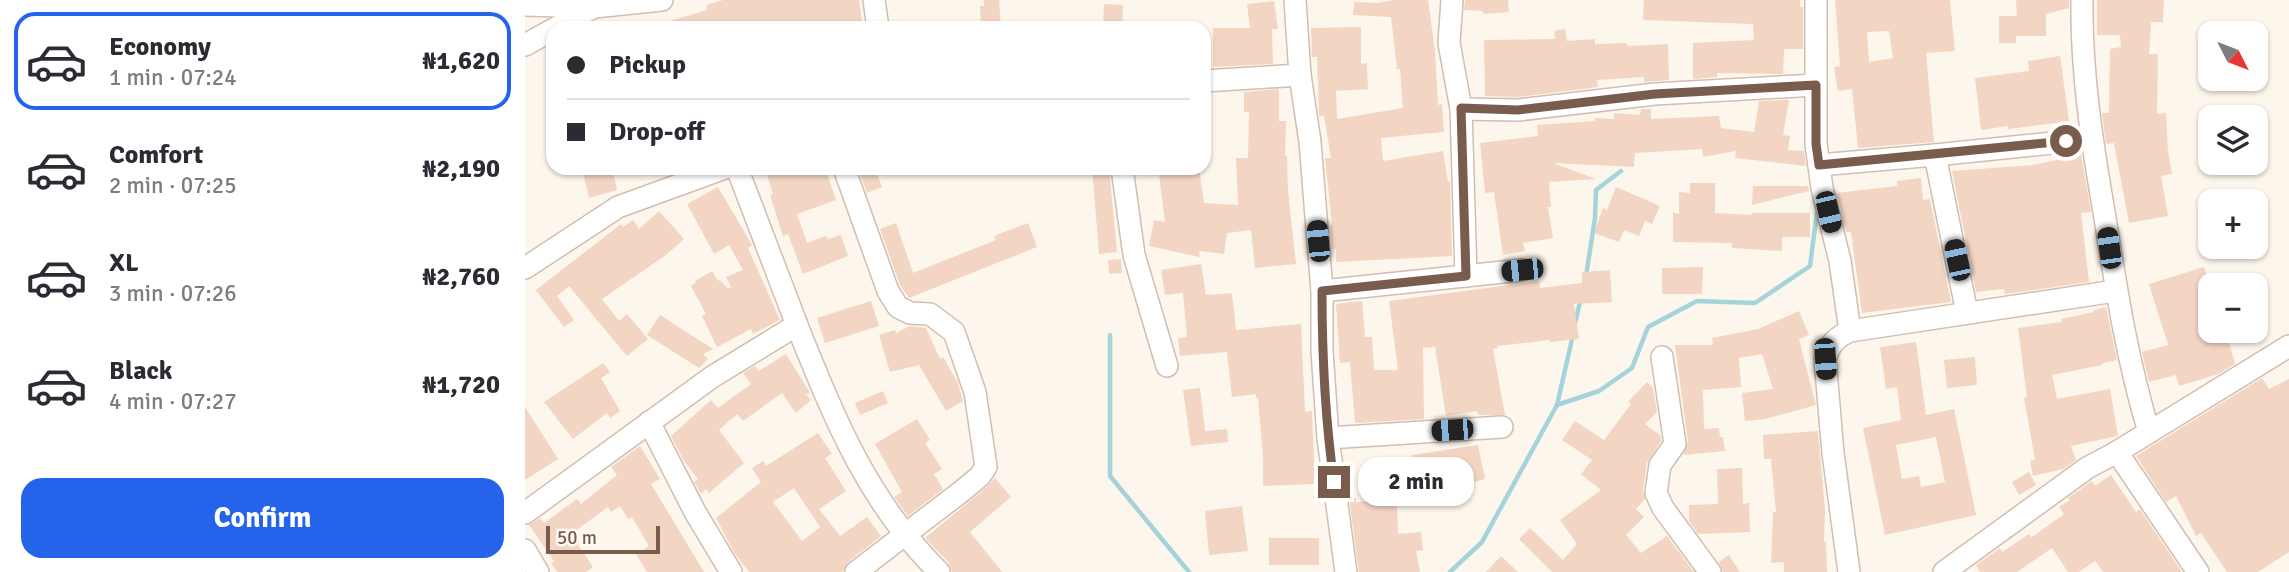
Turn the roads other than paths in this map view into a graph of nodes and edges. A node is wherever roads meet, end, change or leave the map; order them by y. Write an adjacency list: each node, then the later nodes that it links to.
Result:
1 (874, 0): 10 (street)
2 (1295, 0): 13 (street)
3 (1452, 0): 16 (street)
4 (1816, 0): 15 (street)
5 (2082, 0): 17 (street)
6 (655, 1): 8 (street)
7 (525, 5): 8 (street)
8 (594, 7): 9 (street)
9 (569, 21)
10 (877, 21)
11 (546, 33): 12 (street)
12 (525, 45)
13 (1300, 75): 14 (street); 28 (street)
14 (1211, 81)
15 (1816, 85): 16 (street); 19 (street)
16 (1461, 108): 26 (street)
17 (2092, 139): 18 (street); 27 (street)
18 (1935, 155): 19 (street); 29 (street)
19 (1819, 165): 31 (street)
20 (706, 175): 24 (street)
21 (740, 175): 30 (street)
22 (847, 175): 41 (street)
23 (1123, 175): 34 (street)
24 (525, 268)
25 (1522, 270): 26 (street)
26 (1466, 276): 28 (street)
27 (2115, 290): 29 (street); 37 (street)
28 (1322, 291): 38 (street)
29 (1967, 313): 31 (street)
30 (797, 326): 35 (street); 41 (street)
31 (1850, 331): 49 (street)
32 (2289, 346): 37 (street)
33 (1662, 357): 48 (street)
34 (1167, 366)
35 (649, 422): 40 (street); 44 (street)
36 (1501, 427): 38 (street)
37 (2149, 432): 39 (street)
38 (1328, 438): 47 (street)
39 (2117, 452): 50 (street); 51 (street)
40 (525, 513)
41 (903, 534): 45 (street); 46 (street)
42 (525, 550): 43 (street)
43 (538, 572)
44 (731, 572)
45 (856, 572)
46 (939, 572)
47 (1346, 572)
48 (1710, 572)
49 (1849, 572)
50 (1944, 572)
51 (2198, 572)

